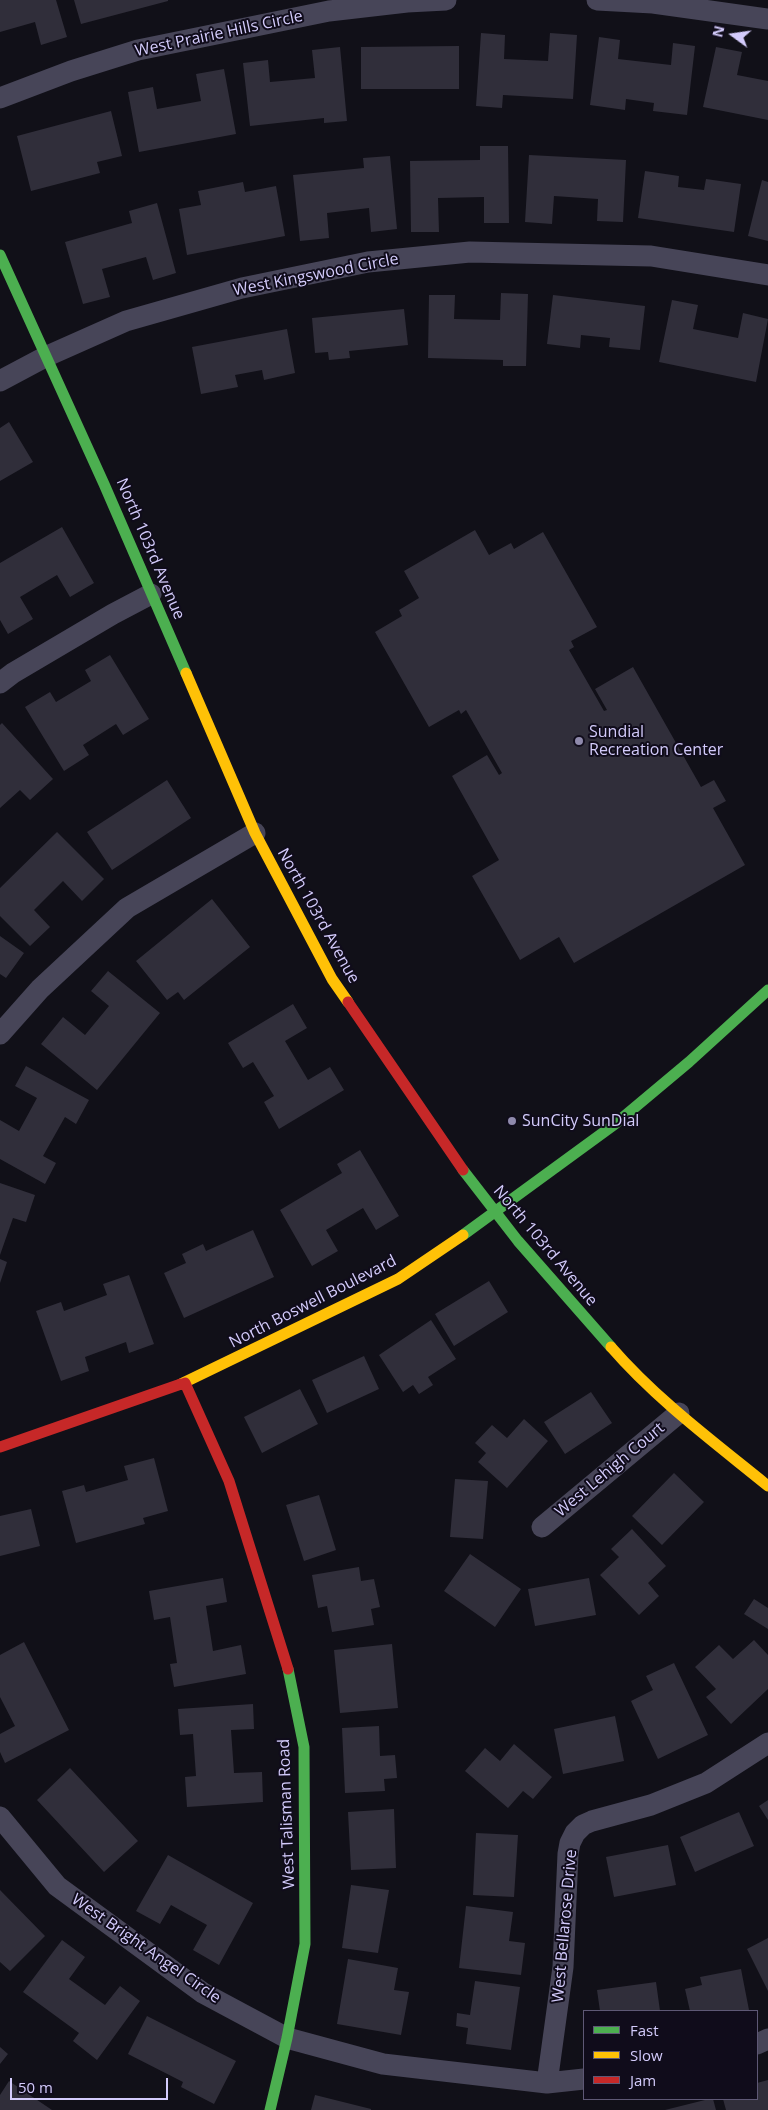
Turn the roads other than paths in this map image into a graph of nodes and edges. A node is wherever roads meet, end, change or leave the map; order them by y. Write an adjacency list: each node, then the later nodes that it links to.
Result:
1 (446, 0): 3 (street, West Prairie Hills Circle)
2 (597, 0): 4 (street)
3 (328, 6): 5 (street, West Prairie Hills Circle)
4 (768, 19)
5 (0, 98)
6 (0, 255): 8 (street, North 103rd Avenue)
7 (768, 275): 8 (street, West Kingswood Circle)
8 (45, 357): 9 (street, West Kingswood Circle); 10 (street, North 103rd Avenue)
9 (0, 381)
10 (151, 594): 11 (street); 12 (street, North 103rd Avenue)
11 (0, 683)
12 (255, 833): 14 (street); 15 (street, North 103rd Avenue)
13 (768, 990): 15 (street, North Boswell Boulevard)
14 (0, 1034)
15 (494, 1212): 16 (street, North Boswell Boulevard); 17 (street, North 103rd Avenue)
16 (185, 1383): 18 (street, North Boswell Boulevard); 23 (street, West Talisman Road)
17 (679, 1412): 19 (street, North 103rd Avenue); 20 (street, West Lehigh Court)
18 (0, 1447)
19 (768, 1486)
20 (542, 1527)
21 (768, 1743): 25 (street, West Bellarose Drive)
22 (0, 1817): 23 (street, West Bright Angel Circle)
23 (287, 2038): 25 (street, West Bright Angel Circle); 26 (street, West Talisman Road)
24 (583, 2079): 25 (street, West Bright Angel Circle)
25 (547, 2083)
26 (270, 2110)

